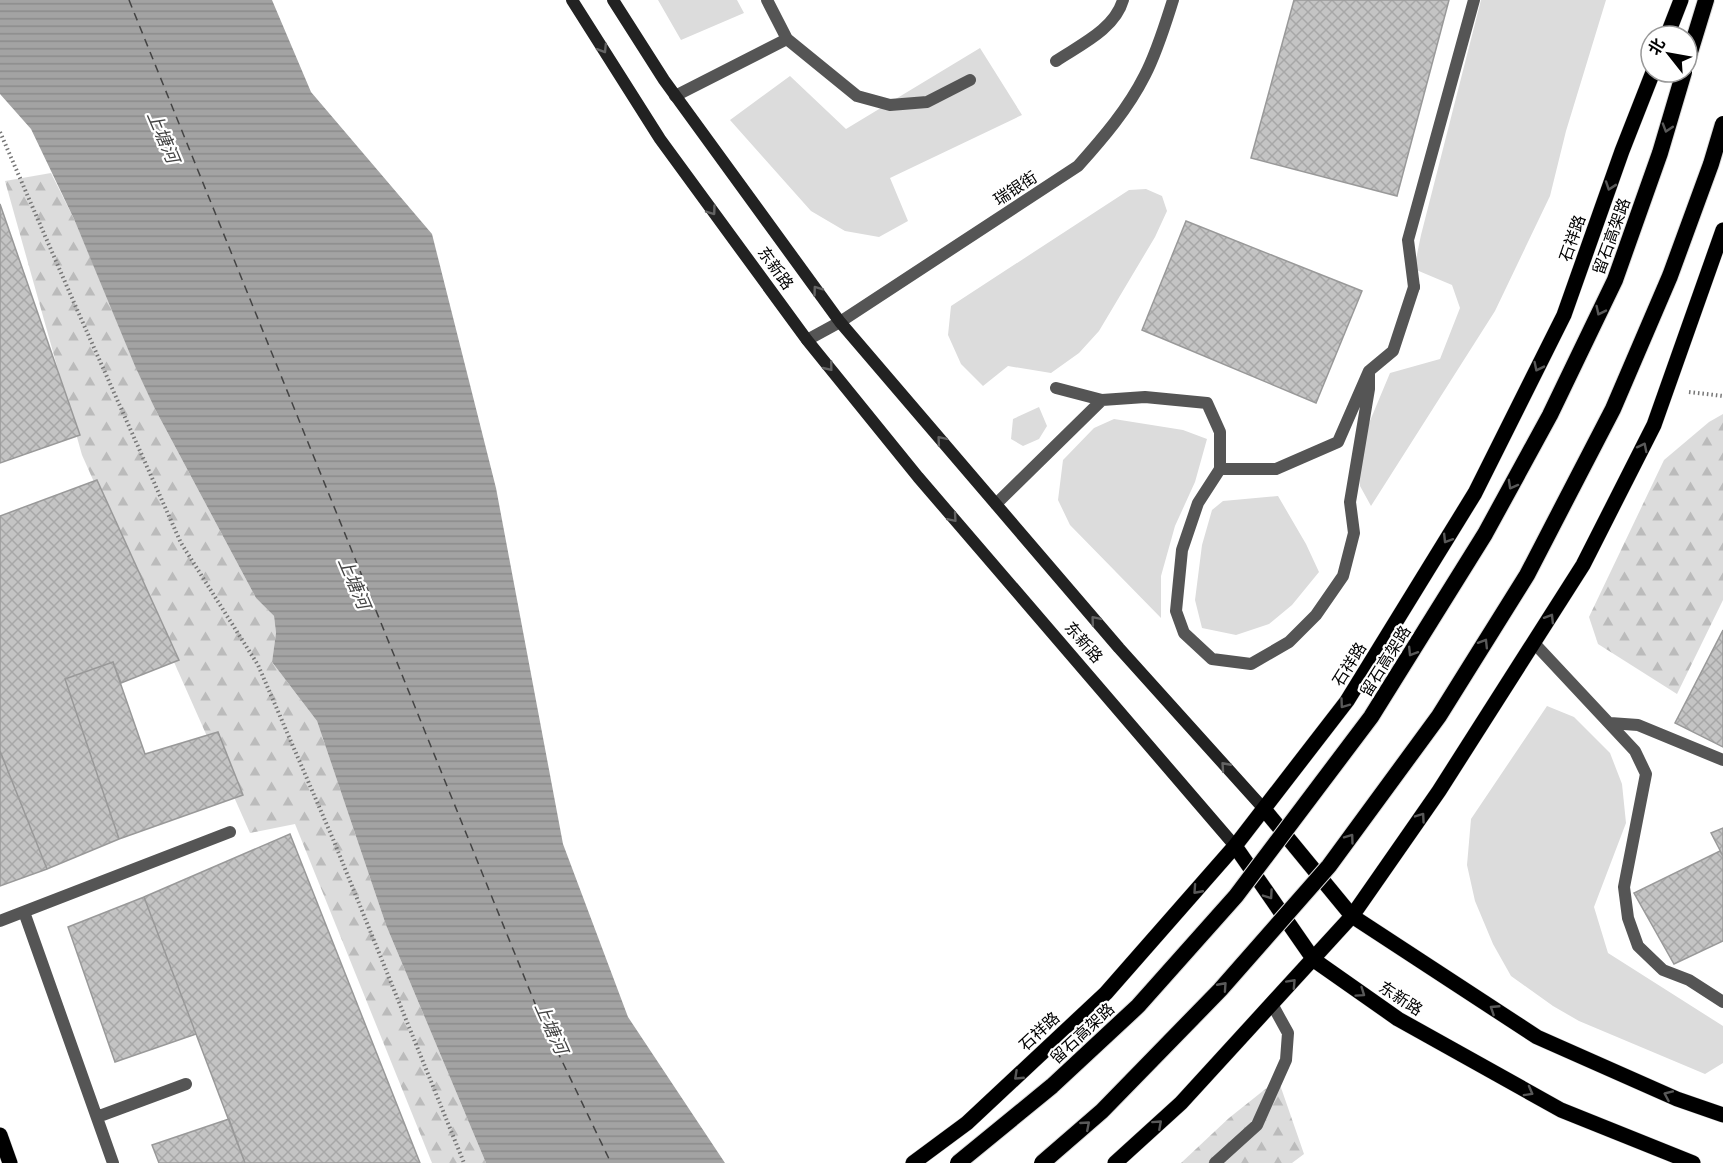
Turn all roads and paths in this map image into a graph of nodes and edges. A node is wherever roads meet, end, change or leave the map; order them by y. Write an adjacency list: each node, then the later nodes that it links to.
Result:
1 (572, 0): 21 (main road, 东新路, one-way to 21)
2 (613, 0): 16 (main road, 东新路)
3 (767, 0): 11 (street)
4 (1124, 0): 12 (street)
5 (1173, 0): 20 (street, 瑞银街)
6 (1474, 0): 22 (street)
7 (1681, 0): 9 (main road)
8 (1706, 0): 10 (highway)
9 (1672, 24)
10 (1699, 24)
11 (787, 39): 13 (street); 16 (street)
12 (1056, 61)
13 (970, 80)
14 (1648, 84): 32 (main road, 石祥路, one-way to 32)
15 (1680, 84): 49 (highway, 留石高架路, one-way to 49, bridge)
16 (675, 96): 20 (main road, 东新路, one-way to 16)
17 (1723, 124): 50 (highway, one-way to 17, bridge)
18 (0, 132): 47 (path)
19 (1723, 230): 24 (main road)
20 (840, 322): 21 (street, 瑞银街); 28 (main road, 东新路, one-way to 20)
21 (807, 340): 34 (main road, 东新路, one-way to 34)
22 (1369, 371): 27 (street); 27 (street)
23 (1056, 388): 26 (street)
24 (1667, 389): 25 (path); 29 (main road, one-way to 24)
25 (1723, 396)
26 (1102, 400): 27 (street); 28 (street)
27 (1220, 470)
28 (996, 504): 32 (main road, 东新路, one-way to 28)
29 (1534, 643): 30 (street); 36 (main road, one-way to 29)
30 (1610, 723): 31 (street); 39 (street)
31 (1723, 760)
32 (1264, 809): 34 (main road, 石祥路); 36 (main road, 东新路)
33 (230, 832): 35 (street)
34 (1235, 846): 38 (main road, 东新路, one-way to 38); 48 (main road, 石祥路, one-way to 48)
35 (24, 912): 37 (street); 43 (street)
36 (1352, 916): 38 (main road); 42 (main road, 东新路, one-way to 36)
37 (0, 921)
38 (1314, 960): 40 (main road, one-way to 38); 53 (main road, 东新路, one-way to 53)
39 (1723, 1002)
40 (1272, 1005): 51 (main road, one-way to 40); 52 (street)
41 (186, 1084): 43 (street)
42 (1723, 1115)
43 (97, 1117): 46 (street)
44 (0, 1135): 45 (main road)
45 (10, 1163)
46 (113, 1163)
47 (464, 1163)
48 (913, 1163)
49 (958, 1163)
50 (1042, 1163)
51 (1115, 1163)
52 (1215, 1163)
53 (1693, 1163)

